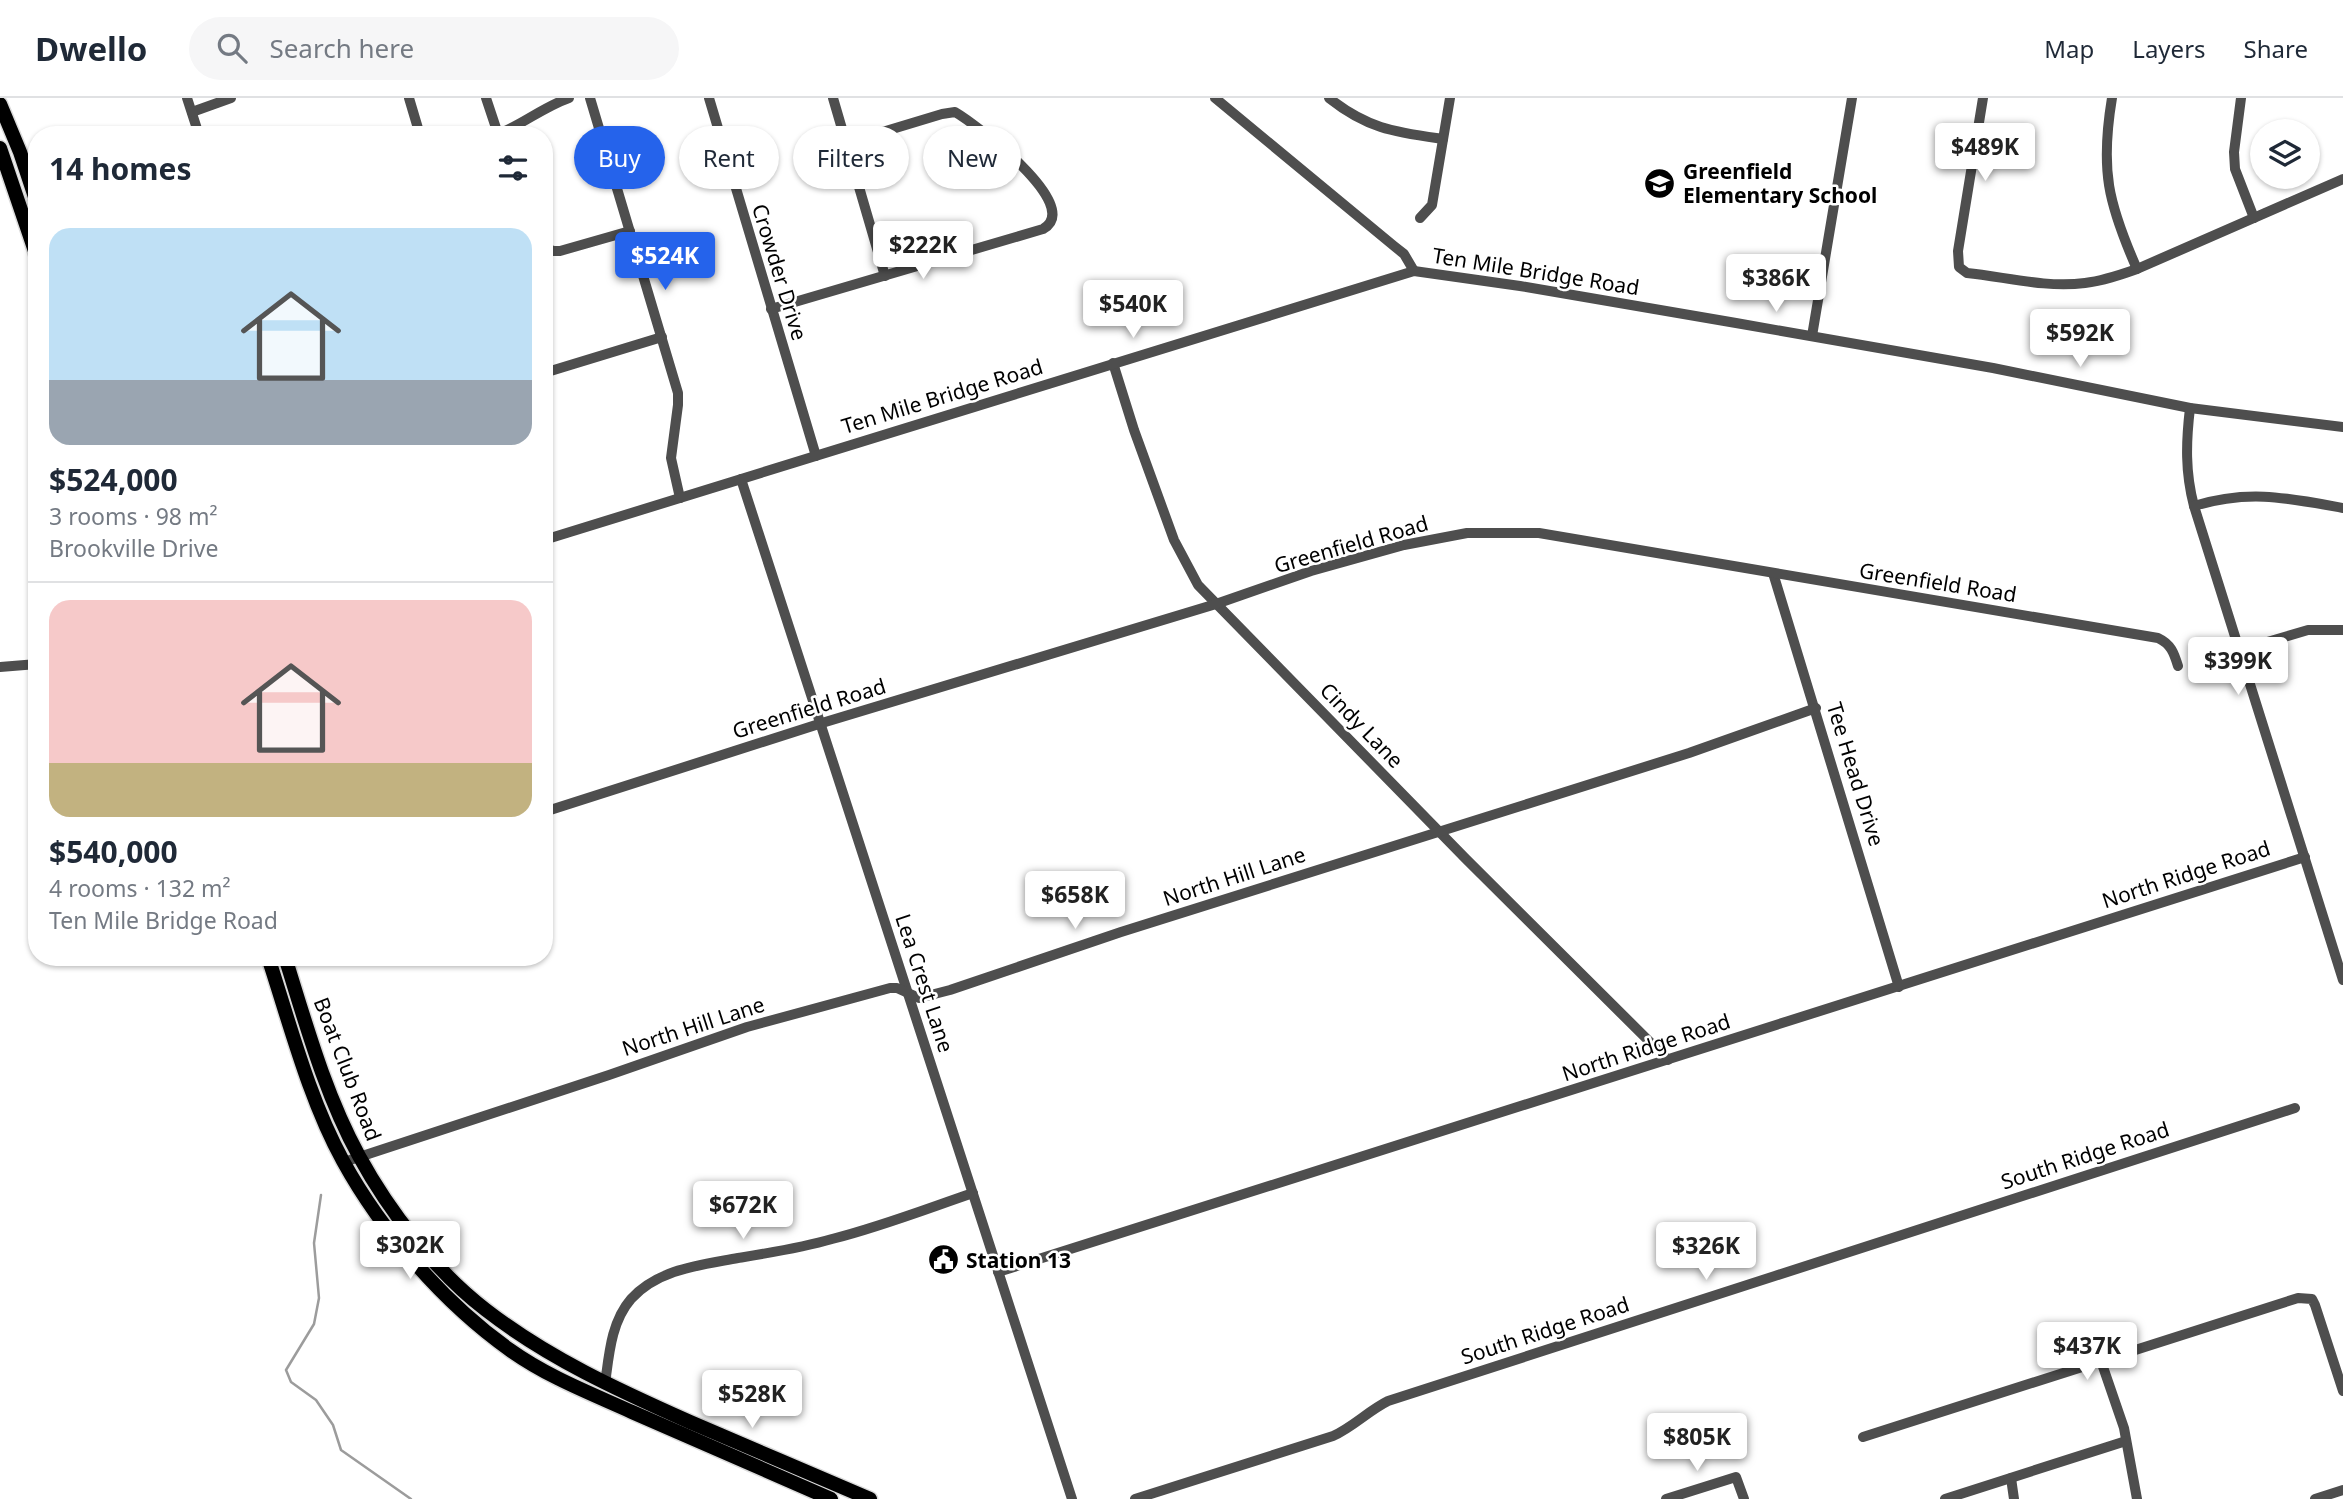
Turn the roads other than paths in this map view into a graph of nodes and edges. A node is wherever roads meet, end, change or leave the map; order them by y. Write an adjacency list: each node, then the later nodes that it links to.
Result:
1 (187, 98): 17 (street)
2 (231, 98): 17 (street)
3 (409, 98): 19 (street)
4 (486, 98): 20 (street)
5 (569, 98): 21 (street)
6 (590, 98): 32 (street)
7 (709, 98): 37 (street, Crowder Drive)
8 (833, 98): 22 (street)
9 (1215, 98): 35 (street)
10 (1329, 98): 24 (street)
11 (1450, 98): 24 (street)
12 (1852, 98): 38 (street)
13 (1983, 98): 34 (street)
14 (2112, 98): 34 (street)
15 (2241, 98): 30 (street)
16 (0, 104): 26 (main road)
17 (191, 112): 18 (street)
18 (196, 126)
19 (418, 126)
20 (495, 126)
21 (517, 126)
22 (841, 126)
23 (902, 126): 36 (street)
24 (1443, 139): 29 (street)
25 (0, 148): 31 (main road)
26 (28, 176)
27 (2343, 179): 30 (street)
28 (859, 189): 36 (street)
29 (1420, 218)
30 (2254, 218): 34 (street)
31 (28, 230)
32 (630, 231): 33 (street); 39 (street)
33 (553, 250)
34 (2137, 269)
35 (1414, 271): 38 (street, Ten Mile Bridge Road); 40 (street, Ten Mile Bridge Road)
36 (885, 276): 37 (street)
37 (771, 309): 44 (street, Crowder Drive)
38 (1812, 336): 42 (street, Ten Mile Bridge Road)
39 (662, 337): 41 (street); 46 (street)
40 (1113, 363): 44 (street, Ten Mile Bridge Road); 51 (street, Cindy Lane)
41 (553, 370)
42 (2190, 408): 43 (street, Ten Mile Bridge Road); 47 (street)
43 (2343, 427)
44 (816, 456): 45 (street, Ten Mile Bridge Road)
45 (741, 479): 46 (street, Ten Mile Bridge Road); 58 (street, Lea Crest Lane)
46 (680, 498): 49 (street, Ten Mile Bridge Road)
47 (2194, 506): 48 (street); 53 (street)
48 (2343, 508)
49 (553, 537)
50 (1773, 573): 51 (street, Greenfield Road); 55 (street, Greenfield Road); 57 (street, Tee Head Drive)
51 (1216, 604): 58 (street, Greenfield Road); 60 (street, Cindy Lane)
52 (2343, 629): 53 (street)
53 (2240, 650): 61 (street)
54 (28, 665): 56 (street)
55 (2178, 666)
56 (0, 667)
57 (1816, 708): 60 (street, North Hill Lane); 66 (street, Tee Head Drive)
58 (822, 723): 59 (street, Greenfield Road); 67 (street, Lea Crest Lane)
59 (553, 809)
60 (1438, 831): 67 (street, North Hill Lane); 68 (street, Cindy Lane)
61 (2305, 857): 62 (street); 66 (street, North Ridge Road)
62 (2340, 961): 65 (street)
63 (271, 966): 71 (main road, Boat Club Road)
64 (288, 966): 70 (main road, Boat Club Road)
65 (2343, 980)
66 (1899, 986): 68 (street, North Ridge Road)
67 (908, 993): 70 (street, North Hill Lane); 72 (street, Lea Crest Lane)
68 (1668, 1060): 73 (street, North Ridge Road)
69 (2294, 1108): 84 (street, South Ridge Road)
70 (359, 1157): 71 (street, North Hill Lane); 75 (main road, Boat Club Road)
71 (344, 1162): 81 (main road, Boat Club Road)
72 (973, 1193): 73 (street, Lea Crest Lane); 75 (street)
73 (998, 1272): 83 (street, Lea Crest Lane)
74 (2101, 1361): 76 (street); 77 (street); 78 (street)
75 (605, 1384): 82 (main road, Boat Club Road)
76 (2343, 1391)
77 (1863, 1437)
78 (2126, 1441): 79 (street); 89 (street)
79 (2011, 1478): 87 (street); 88 (street)
80 (2343, 1490): 90 (street)
81 (831, 1499)
82 (870, 1499)
83 (1072, 1499)
84 (1135, 1499)
85 (1667, 1499): 86 (street)
86 (1744, 1499)
87 (1945, 1499)
88 (2014, 1499)
89 (2137, 1499)
90 (2315, 1499)

